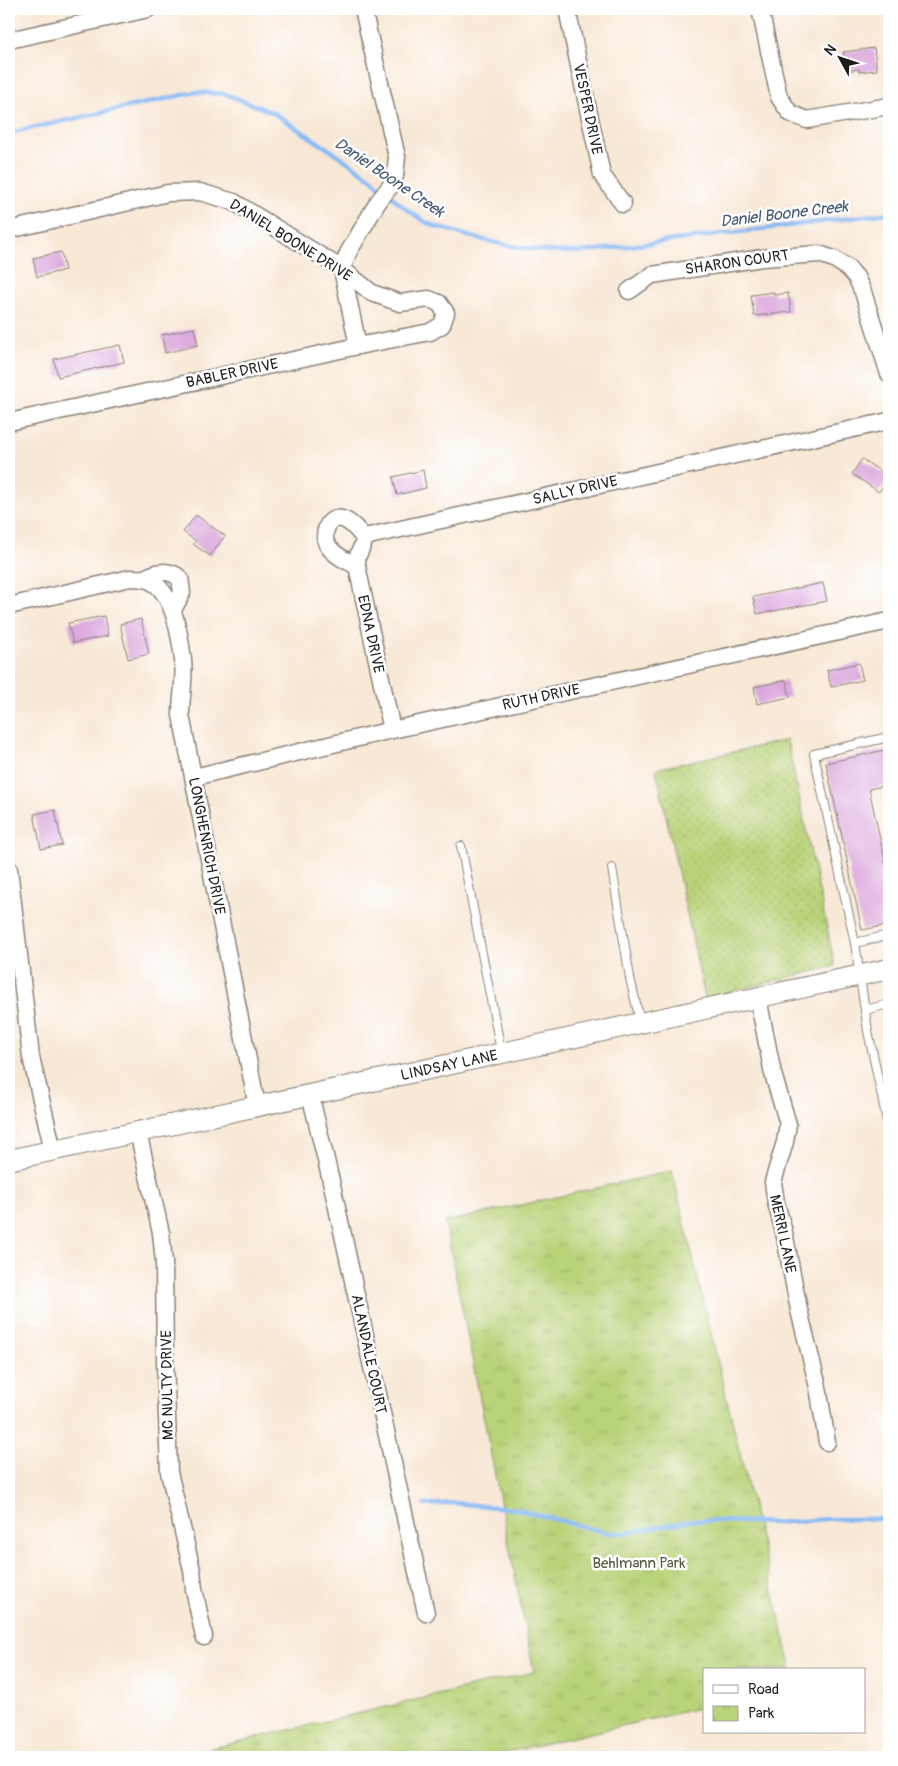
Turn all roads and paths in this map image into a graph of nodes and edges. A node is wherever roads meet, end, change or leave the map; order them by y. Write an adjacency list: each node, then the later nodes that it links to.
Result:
1 (148, 9): 5 (street)
2 (363, 9): 9 (street)
3 (567, 9): 7 (street, VESPER DRIVE)
4 (760, 9): 6 (street)
5 (9, 40)
6 (889, 106)
7 (623, 204)
8 (9, 230): 9 (street, DANIEL BOONE DRIVE)
9 (342, 269): 11 (street, DANIEL BOONE DRIVE); 12 (street)
10 (629, 291): 13 (street, SHARON COURT)
11 (446, 313): 12 (street, BABLER DRIVE)
12 (358, 346): 15 (street, BABLER DRIVE)
13 (889, 374)
14 (889, 421): 16 (street, SALLY DRIVE)
15 (9, 422)
16 (365, 539): 17 (street, EDNA DRIVE); 17 (street)
17 (357, 566): 22 (street, EDNA DRIVE)
18 (143, 579): 19 (street); 20 (street, LONGHENRICH DRIVE); 20 (street)
19 (9, 606)
20 (173, 610): 24 (street, LONGHENRICH DRIVE)
21 (889, 621): 22 (street, RUTH DRIVE)
22 (392, 730): 24 (street, RUTH DRIVE)
23 (889, 737): 31 (lane)
24 (194, 777): 40 (street, LONGHENRICH DRIVE)
25 (889, 806): 26 (lane)
26 (889, 812)
27 (461, 846): 38 (lane)
28 (612, 868): 37 (lane)
29 (9, 869): 43 (street)
30 (889, 935): 31 (lane)
31 (855, 943): 33 (lane)
32 (889, 969): 33 (street, LINDSAY LANE)
33 (859, 976): 34 (street, LINDSAY LANE); 36 (lane)
34 (758, 998): 37 (street, LINDSAY LANE); 45 (street, MERRI LANE)
35 (889, 1004): 36 (lane)
36 (864, 1010): 41 (lane)
37 (641, 1023): 38 (street, LINDSAY LANE)
38 (502, 1053): 39 (street, LINDSAY LANE)
39 (310, 1094): 40 (street, LINDSAY LANE); 46 (street, ALANDALE COURT)
40 (257, 1106): 42 (street, LINDSAY LANE)
41 (889, 1130)
42 (138, 1132): 43 (street, LINDSAY LANE); 47 (street, MC NULTY DRIVE)
43 (53, 1150): 44 (street, LINDSAY LANE)
44 (9, 1160)
45 (827, 1442)
46 (426, 1613)
47 (204, 1637)

